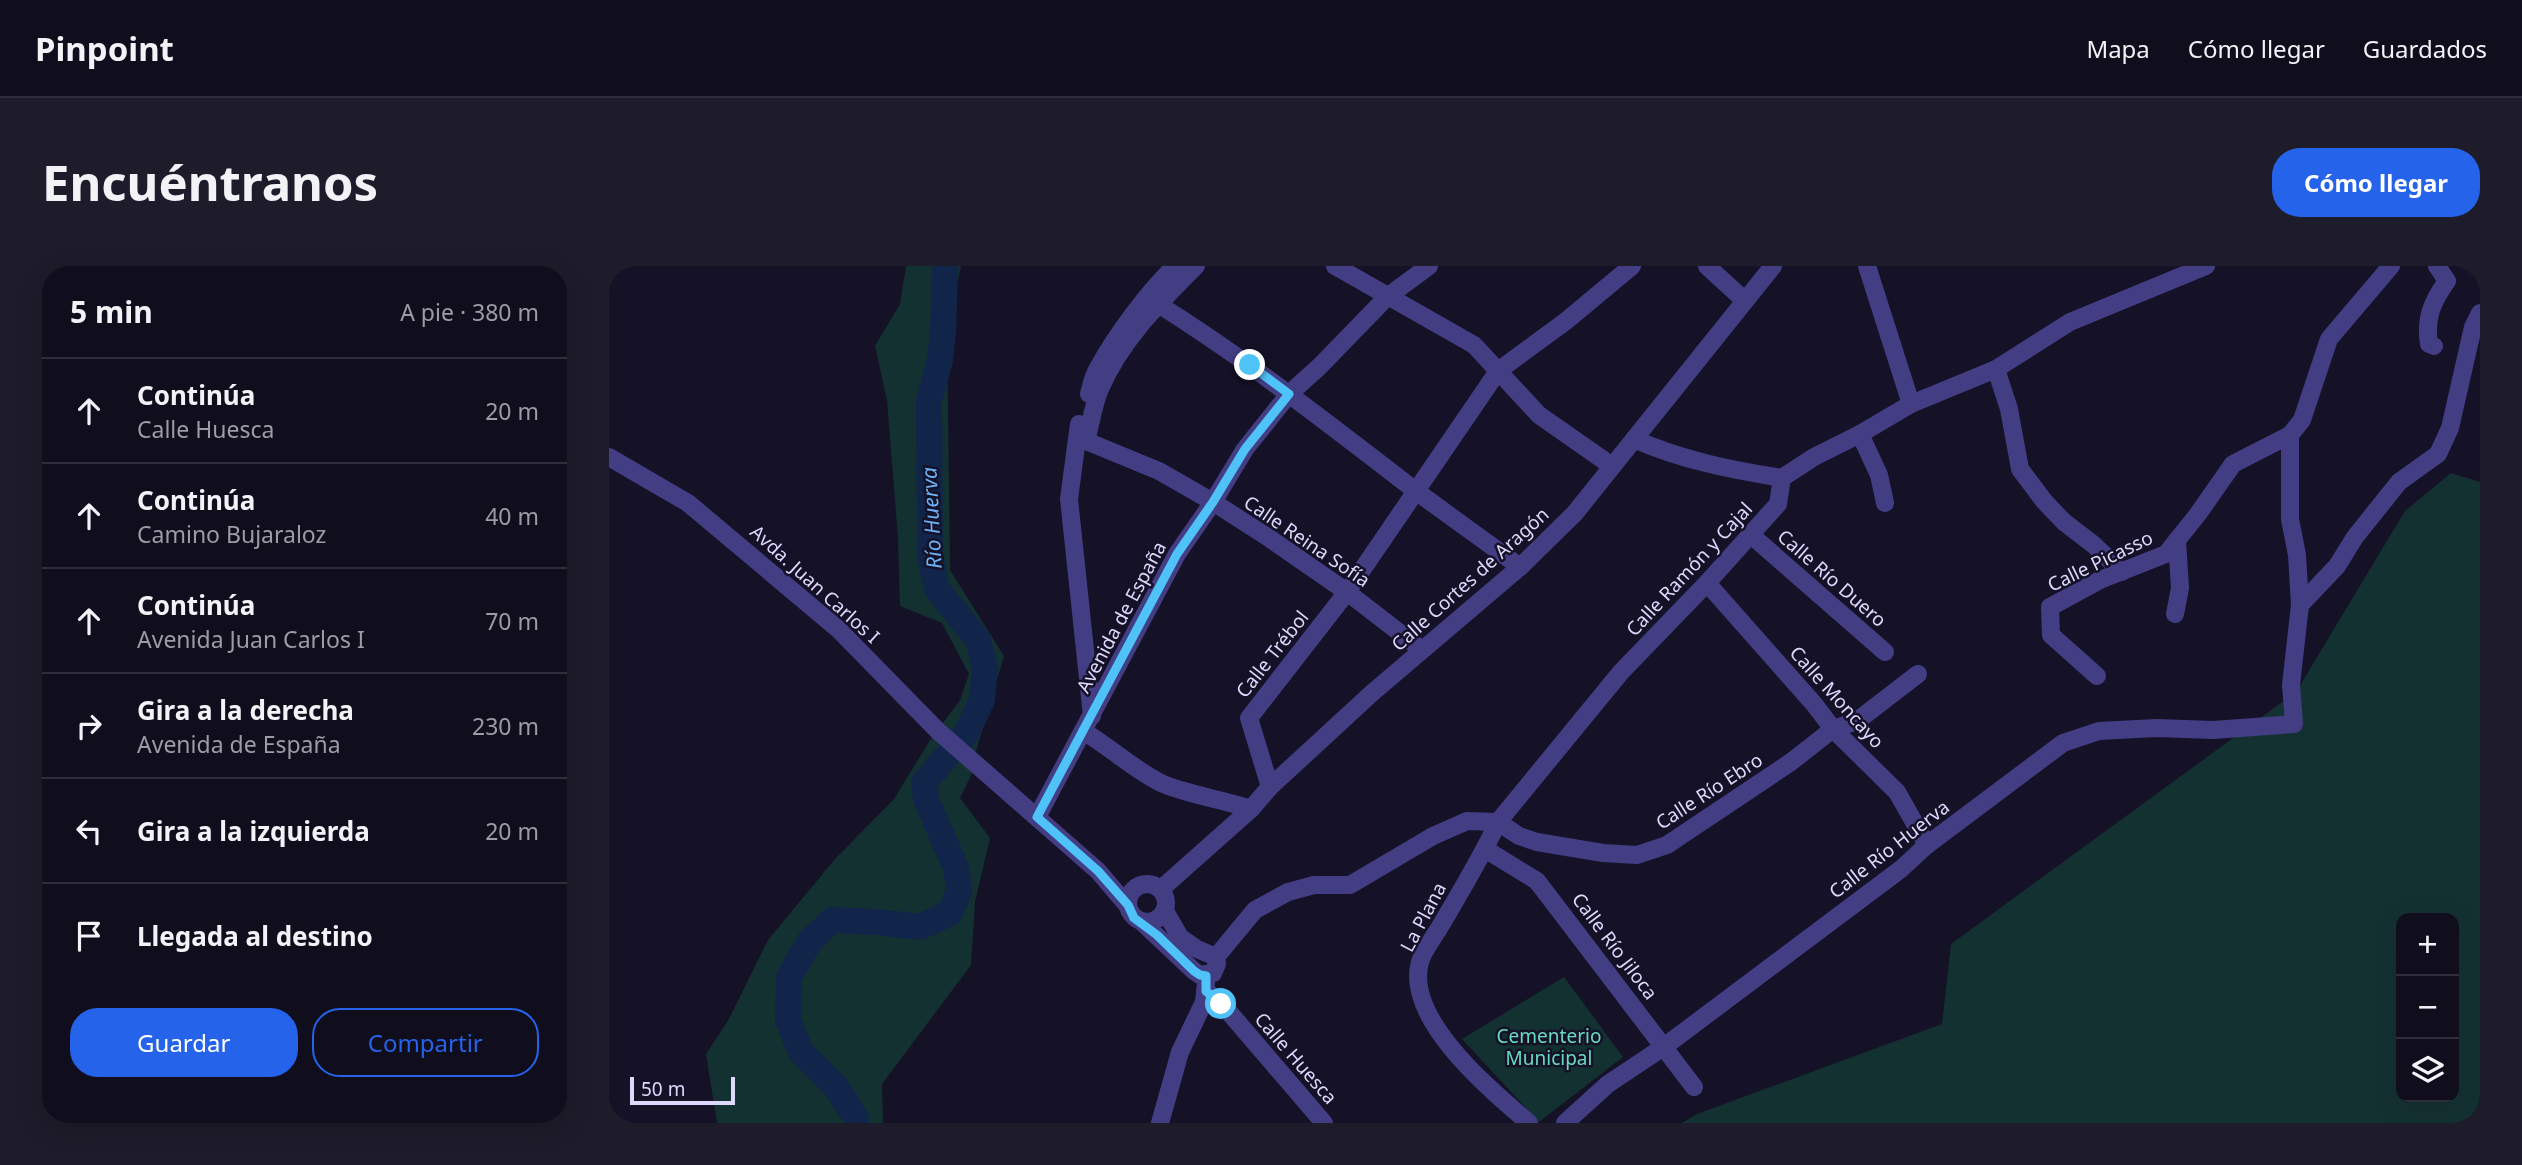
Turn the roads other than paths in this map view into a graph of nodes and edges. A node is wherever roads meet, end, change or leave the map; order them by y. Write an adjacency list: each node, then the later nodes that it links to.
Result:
1 (1175, 266): 42 (street)
2 (1196, 266): 14 (street)
3 (1335, 266): 12 (street)
4 (1429, 266): 12 (street, Avenida de España)
5 (1632, 266): 18 (street)
6 (1707, 266): 13 (street)
7 (1773, 266): 13 (street, Calle Cortes de Aragón)
8 (1867, 266): 20 (street)
9 (2206, 266): 17 (street)
10 (2391, 266): 22 (street)
11 (2437, 266): 16 (street)
12 (1387, 297): 18 (street); 19 (street, Avenida de España)
13 (1744, 300): 23 (street, Calle Cortes de Aragón)
14 (1158, 304): 19 (street); 28 (street, Calle Reina Sofía)
15 (2480, 313): 36 (street)
16 (2434, 346)
17 (1996, 369): 20 (street); 33 (street)
18 (1498, 371): 25 (street); 27 (street)
19 (1289, 394): 27 (street); 28 (street, Avenida de España)
20 (1911, 404): 21 (street)
21 (1860, 434): 26 (street); 29 (street)
22 (2290, 435): 31 (street, Calle Picasso); 36 (street)
23 (1634, 439): 25 (street, Calle Cortes de Aragón); 26 (street)
24 (609, 457): 46 (street, Avda. Juan Carlos I)
25 (1612, 467): 32 (street, Calle Cortes de Aragón)
26 (1783, 478): 30 (street, Calle Ramón y Cajal)
27 (1415, 490): 32 (street); 35 (street)
28 (1213, 502): 35 (street, Calle Reina Sofía); 42 (street, Avenida de España)
29 (1885, 503)
30 (1751, 535): 34 (street, Calle Ramón y Cajal); 39 (street, Calle Río Duero)
31 (2177, 540): 33 (street, Calle Picasso); 37 (street)
32 (1520, 567): 38 (street, Calle Cortes de Aragón)
33 (2122, 572): 41 (street, Calle Picasso)
34 (1707, 583): 43 (street, Calle Moncayo); 47 (street, Calle Ramón y Cajal)
35 (1347, 592): 38 (street, Calle Reina Sofía); 44 (street, Calle Trébol)
36 (2300, 605): 48 (street, Calle Río Huerva)
37 (2175, 614)
38 (1422, 650): 44 (street, Calle Cortes de Aragón)
39 (1885, 652)
40 (1918, 674): 43 (street, Calle Río Ebro)
41 (2097, 676)
42 (1087, 724): 45 (street); 46 (street, Avenida de España)
43 (1833, 729): 47 (street, Calle Río Ebro); 48 (street, Calle Moncayo)
44 (1270, 786): 45 (street, Calle Cortes de Aragón)
45 (1251, 809): 52 (street, Calle Cortes de Aragón)
46 (1037, 817): 50 (street, Avda. Juan Carlos I)
47 (1498, 822): 49 (street, La Plana); 56 (street)
48 (1927, 845): 58 (street, Calle Río Huerva)
49 (1485, 849): 58 (street, Calle Río Jiloca); 62 (street, La Plana)
50 (1098, 871): 51 (street); 53 (street)
51 (1138, 886): 52 (street); 53 (street)
52 (1161, 890): 54 (street)
53 (1128, 905): 55 (street)
54 (1165, 911): 55 (street); 56 (street)
55 (1143, 923): 57 (street, Calle Huesca)
56 (1216, 957): 57 (street)
57 (1206, 983): 60 (street, Calle Huesca); 61 (street)
58 (1665, 1046): 59 (street, Calle Río Jiloca); 63 (street, Calle Río Huerva)
59 (1694, 1087)
60 (1321, 1122)
61 (1160, 1123)
62 (1529, 1123)
63 (1565, 1123)

